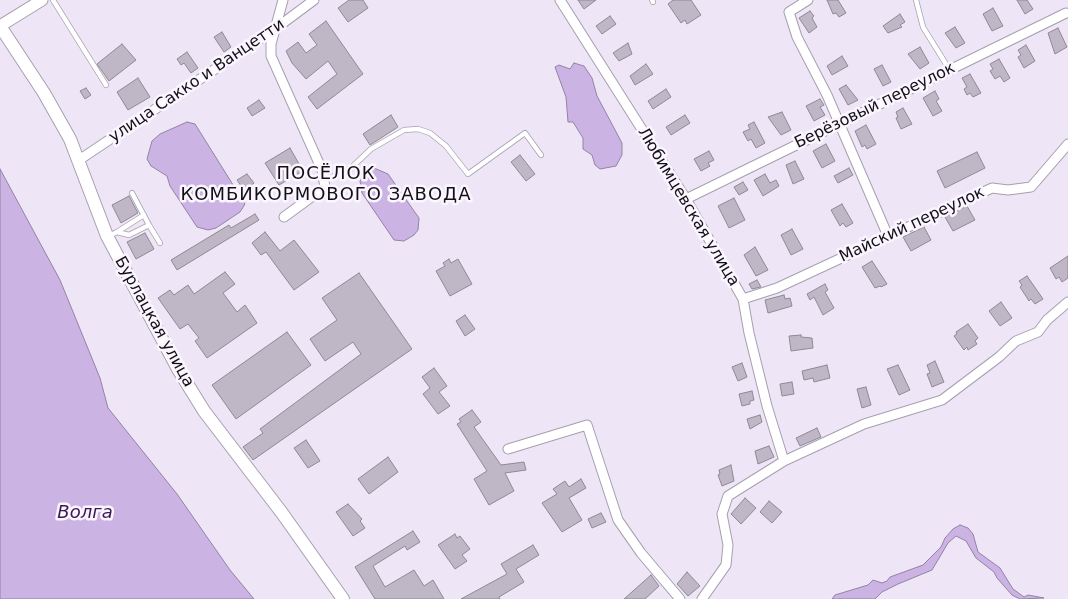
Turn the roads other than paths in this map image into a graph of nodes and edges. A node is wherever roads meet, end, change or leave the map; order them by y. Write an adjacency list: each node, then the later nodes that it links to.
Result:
1 (42, 0): 9 (street)
2 (53, 0): 12 (lane)
3 (283, 0): 10 (street)
4 (314, 0): 10 (street, улица Сакко и Ванцетти)
5 (560, 0): 19 (street, Любимцевская улица)
6 (808, 0): 13 (street)
7 (916, 0): 11 (lane)
8 (1066, 14): 11 (street, Берёзовый переулок)
9 (0, 26): 16 (main road, Бурлацкая улица)
10 (275, 29): 16 (street, улица Сакко и Ванцетти); 17 (street)
11 (949, 69): 13 (street, Берёзовый переулок)
12 (106, 85)
13 (839, 124): 19 (street, Берёзовый переулок); 24 (street)
14 (1068, 144): 24 (street, Майский переулок)
15 (541, 155): 17 (lane)
16 (79, 160): 23 (main road, Бурлацкая улица)
17 (324, 181): 21 (street)
18 (132, 193): 20 (lane)
19 (686, 199): 26 (street, Любимцевская улица)
20 (144, 215): 22 (lane); 23 (lane)
21 (284, 217)
22 (149, 225): 23 (lane); 25 (lane)
23 (112, 234): 30 (main road, Бурлацкая улица)
24 (888, 236): 26 (street, Майский переулок)
25 (160, 243)
26 (743, 299): 29 (street, Любимцевская улица)
27 (1068, 302): 29 (street)
28 (508, 449): 31 (street)
29 (784, 461): 32 (street)
30 (342, 599)
31 (680, 599)
32 (702, 599)

